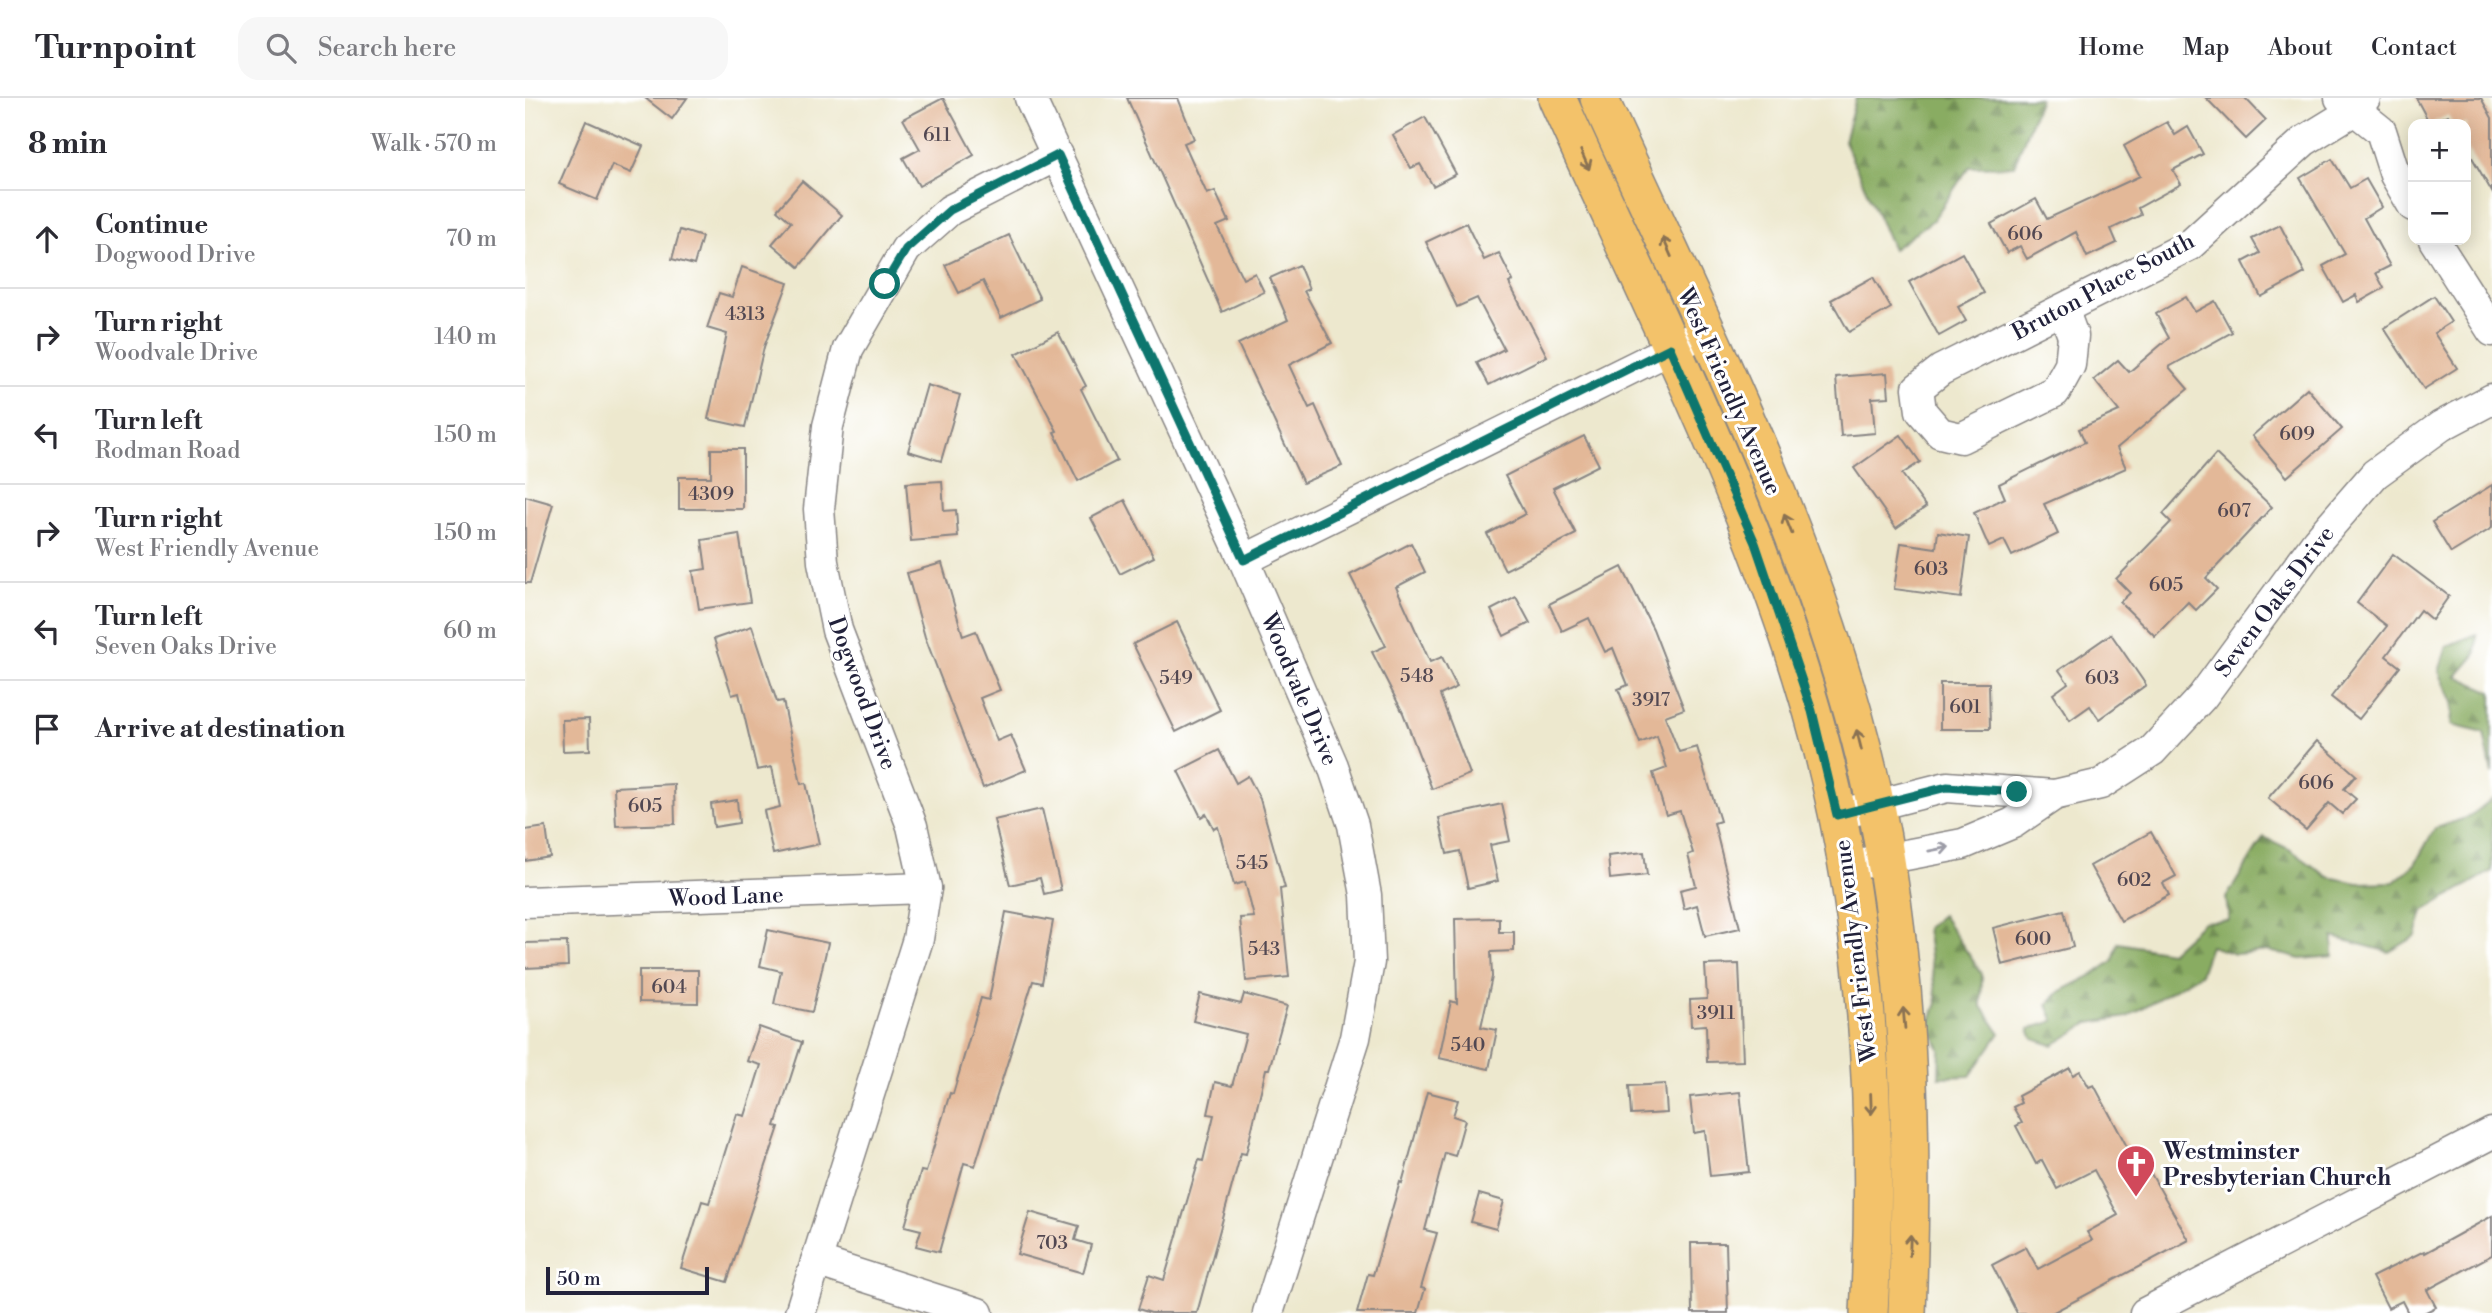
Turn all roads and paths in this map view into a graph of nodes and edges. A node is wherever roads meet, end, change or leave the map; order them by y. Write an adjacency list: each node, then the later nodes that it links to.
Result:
1 (1030, 98): 5 (street, Woodvale Drive)
2 (1557, 98): 11 (main road, West Friendly Avenue, one-way to 11)
3 (1599, 98): 10 (main road, West Friendly Avenue, one-way to 3)
4 (2353, 102): 6 (street); 8 (street, Bruton Place South)
5 (1058, 155): 13 (street, Woodvale Drive); 19 (street, Dogwood Drive)
6 (2408, 197)
7 (2437, 245): 9 (street)
8 (2063, 309): 8 (street, Bruton Place South)
9 (2492, 331)
10 (1705, 332): 11 (street); 15 (main road, West Friendly Avenue, one-way to 10)
11 (1670, 348): 13 (street); 16 (main road, West Friendly Avenue)
12 (2492, 399): 14 (street, Seven Oaks Drive)
13 (1244, 560): 25 (street, Woodvale Drive)
14 (2054, 795): 15 (street, Seven Oaks Drive); 17 (street, Seven Oaks Drive, one-way to 14)
15 (1875, 806): 16 (street, Seven Oaks Drive); 17 (main road, West Friendly Avenue)
16 (1837, 815): 18 (main road, West Friendly Avenue)
17 (1886, 859): 18 (street, Seven Oaks Drive); 27 (main road, West Friendly Avenue, one-way to 17)
18 (1848, 866): 26 (main road, West Friendly Avenue, one-way to 26)
19 (926, 888): 20 (street, Wood Lane); 22 (street, Dogwood Drive)
20 (525, 902)
21 (2492, 1133): 28 (street)
22 (816, 1261): 23 (street, Dogwood Drive); 24 (street)
23 (800, 1313)
24 (978, 1313)
25 (1268, 1313)
26 (1869, 1313)
27 (1907, 1313)
28 (2145, 1313)

